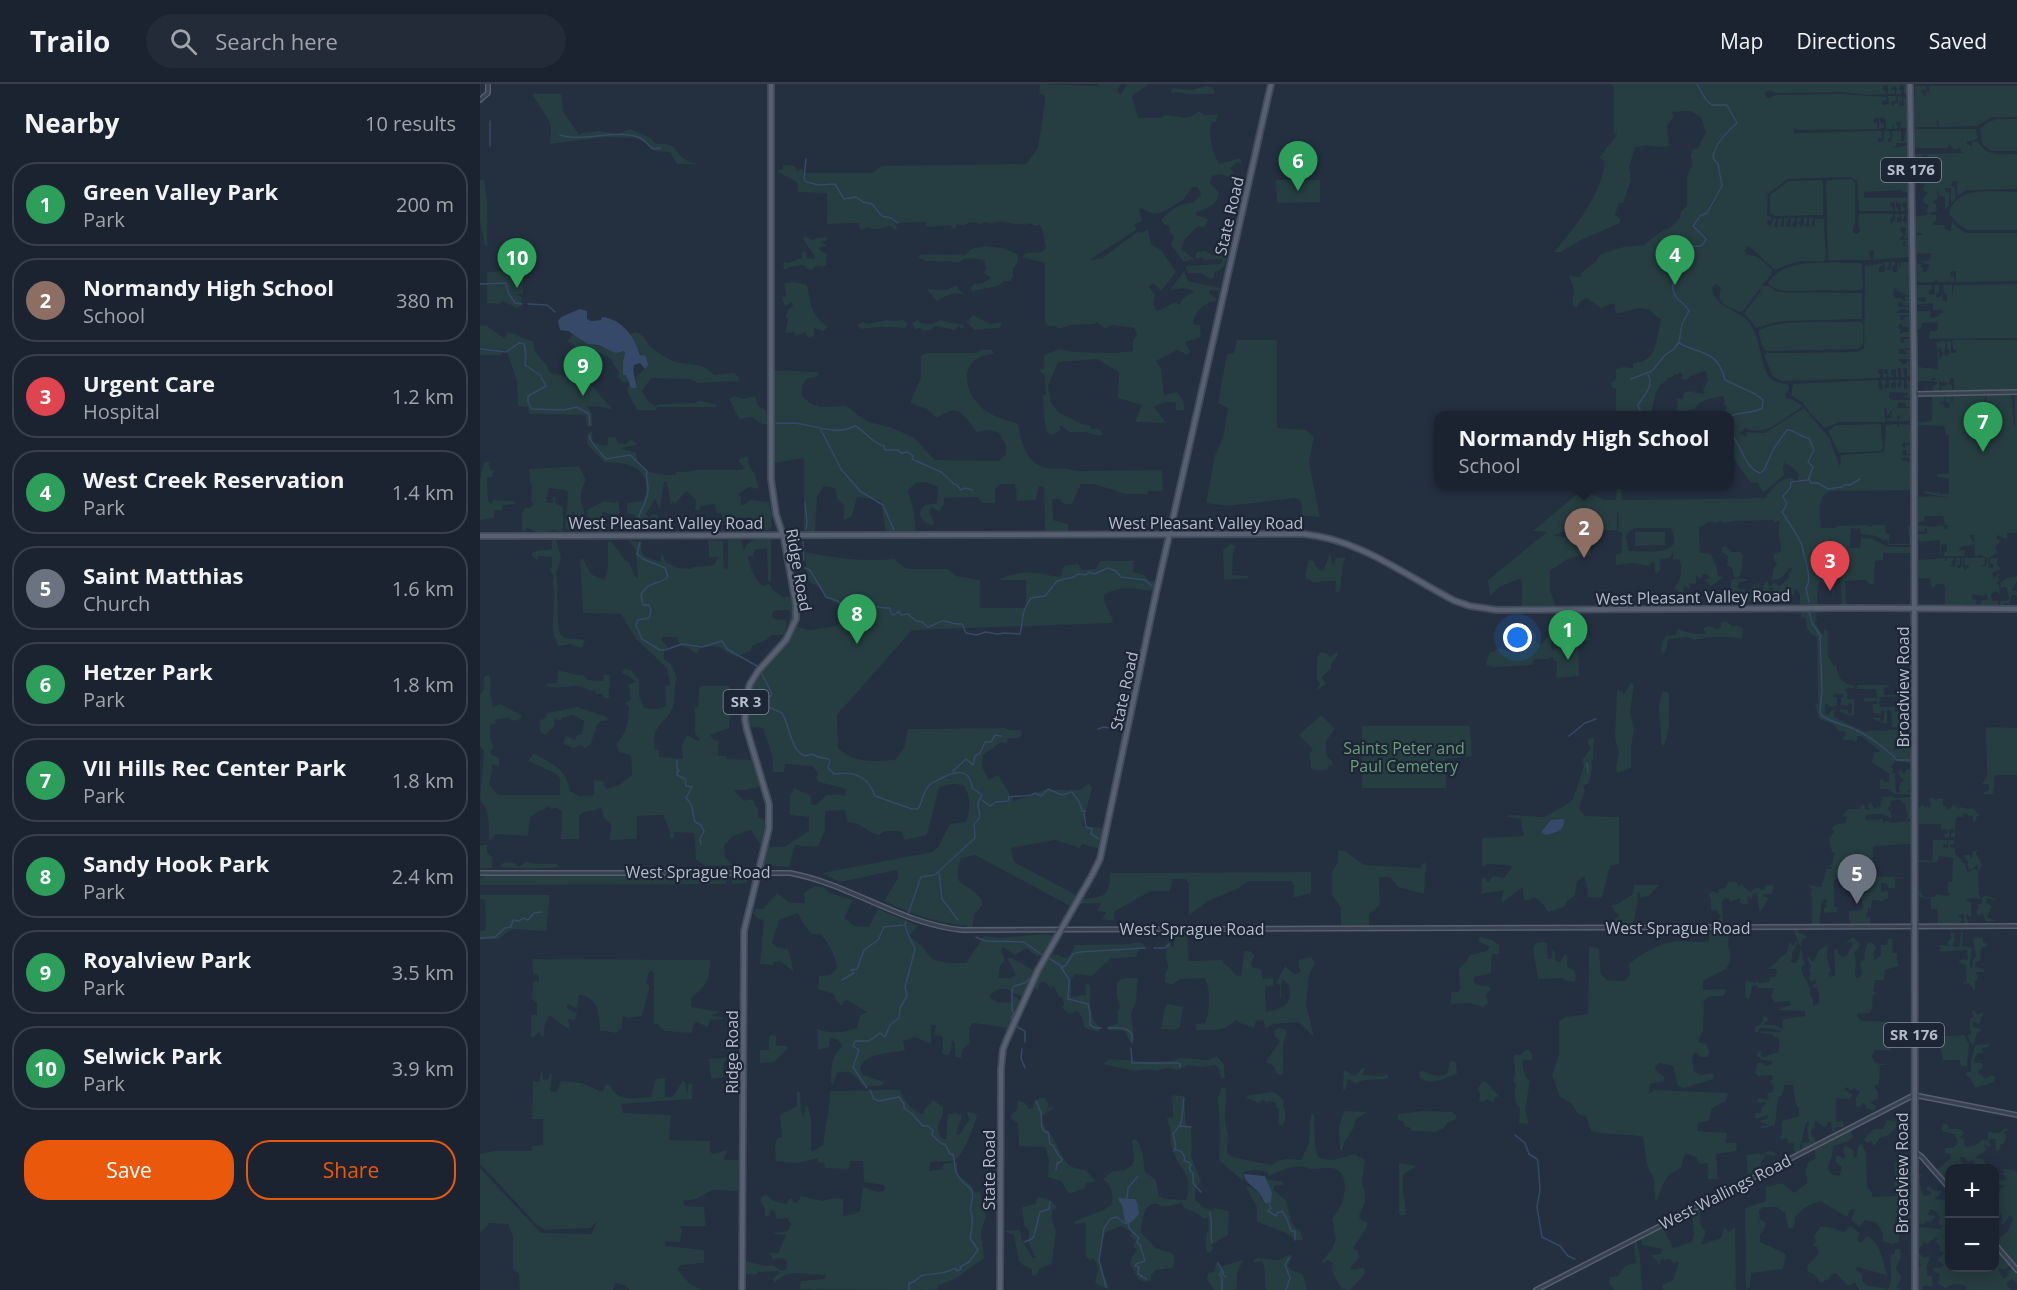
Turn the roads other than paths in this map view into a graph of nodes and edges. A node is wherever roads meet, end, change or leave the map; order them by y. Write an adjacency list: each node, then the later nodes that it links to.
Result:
1 (488, 84): 6 (street)
2 (771, 84): 9 (main road, Ridge Road / SR 3)
3 (1271, 84): 10 (main road, State Road)
4 (1910, 84): 8 (main road, Broadview Road / SR 176)
5 (488, 98): 6 (street)
6 (481, 99)
7 (2017, 392): 8 (street)
8 (1914, 394): 12 (main road, Broadview Road / SR 176)
9 (783, 534): 10 (main road, West Pleasant Valley Road); 11 (main road, West Pleasant Valley Road); 14 (main road, Ridge Road / SR 3)
10 (1170, 534): 12 (main road, West Pleasant Valley Road); 18 (main road, State Road)
11 (480, 536)
12 (1915, 608): 13 (main road, West Pleasant Valley Road); 17 (main road, Broadview Road / SR 176)
13 (2017, 609)
14 (759, 871): 15 (street, West Sprague Road); 18 (street, West Sprague Road); 25 (main road, Ridge Road / SR 3)
15 (480, 873)
16 (2017, 926): 17 (street, West Sprague Road)
17 (1914, 927): 18 (street, West Sprague Road); 19 (main road, Broadview Road / SR 176)
18 (1061, 929): 26 (main road, State Road)
19 (1914, 1095): 20 (street); 21 (main road, Broadview Road / SR 176); 27 (street, West Wallings Road)
20 (2017, 1115)
21 (1914, 1151): 22 (street); 28 (main road, Broadview Road / SR 176)
22 (1945, 1184)
23 (1999, 1248): 24 (street)
24 (2017, 1270)
25 (742, 1290)
26 (1000, 1290)
27 (1536, 1290)
28 (1915, 1290)

